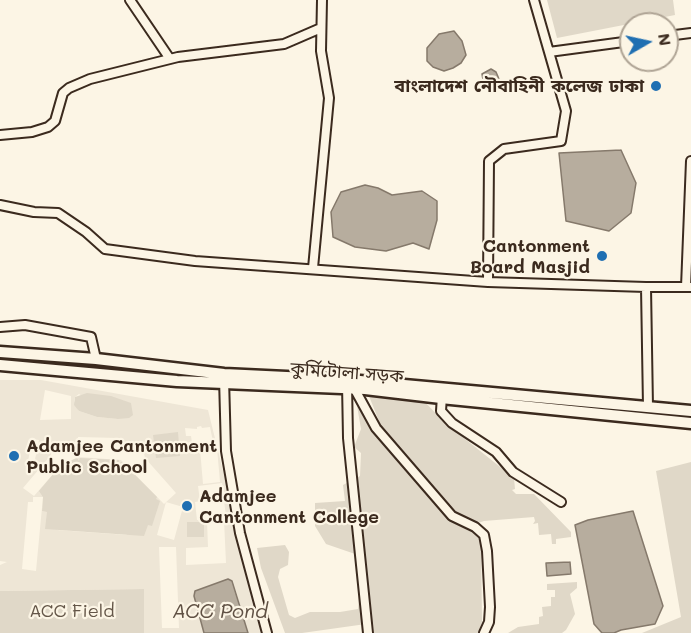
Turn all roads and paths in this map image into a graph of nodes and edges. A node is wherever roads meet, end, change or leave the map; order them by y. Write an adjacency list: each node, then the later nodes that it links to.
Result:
1 (130, 0): 7 (street)
2 (322, 0): 4 (street)
3 (534, 0): 6 (street)
4 (321, 28): 7 (street); 11 (street)
5 (619, 43): 6 (street)
6 (549, 52): 12 (street)
7 (170, 59): 8 (street)
8 (0, 135)
9 (691, 161): 14 (street)
10 (0, 205): 11 (street)
11 (313, 268): 12 (street)
12 (488, 282): 13 (street)
13 (646, 287): 14 (street); 22 (street)
14 (688, 287)
15 (0, 327): 17 (street)
16 (0, 352): 17 (main road, কুর্মিটোলা সড়ক)
17 (96, 359): 19 (main road, কুর্মিটোলা সড়ক)
18 (0, 365): 19 (main road, কুর্মিটোলা সড়ক)
19 (224, 378): 20 (main road, কুর্মিটোলা সড়ক); 26 (street)
20 (350, 385): 21 (main road, কুর্মিটোলা সড়ক); 27 (street); 28 (street)
21 (443, 393): 22 (main road, কুর্মিটোলা সড়ক); 24 (main road, কুর্মিটোলা সড়ক); 25 (street)
22 (648, 407): 23 (main road, কুর্মিটোলা সড়ক)
23 (691, 411)
24 (691, 423)
25 (561, 502)
26 (267, 633)
27 (368, 633)
28 (484, 633)

